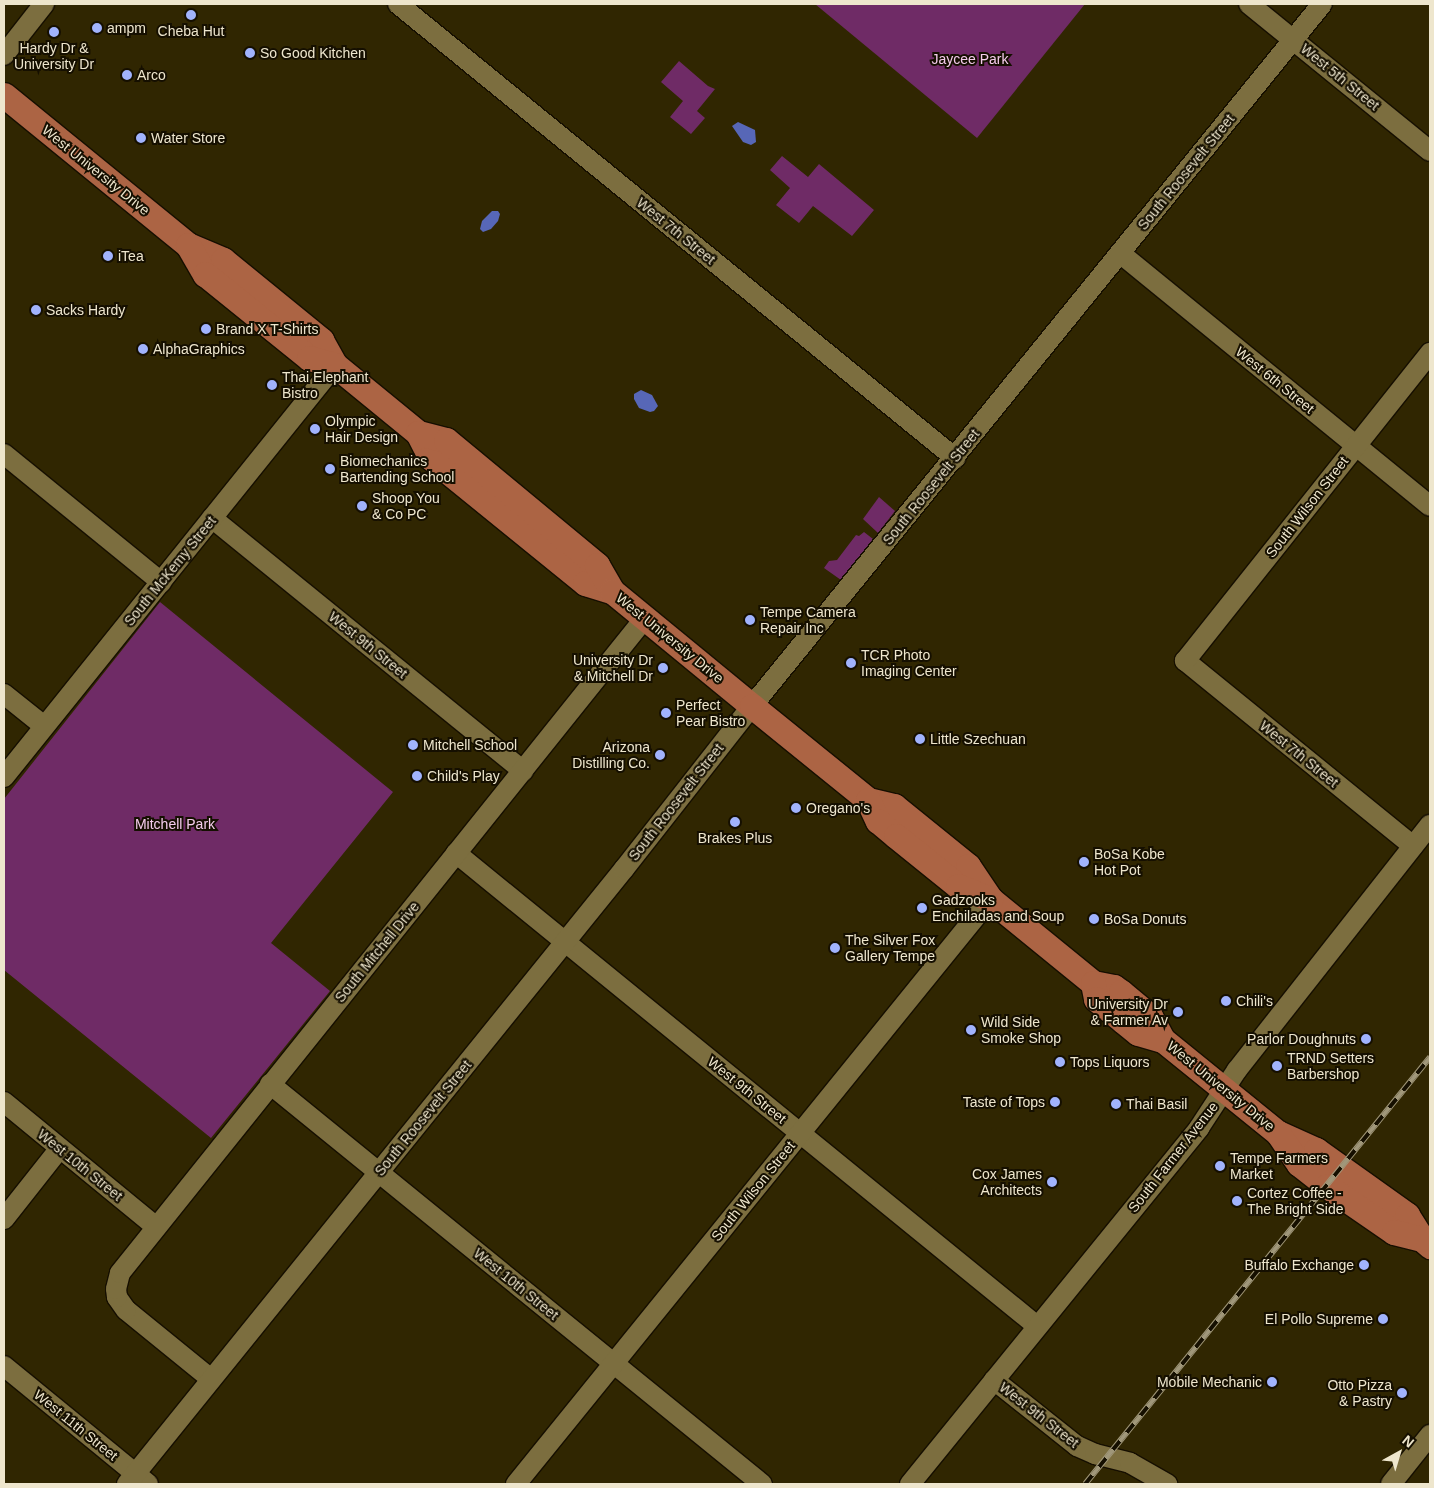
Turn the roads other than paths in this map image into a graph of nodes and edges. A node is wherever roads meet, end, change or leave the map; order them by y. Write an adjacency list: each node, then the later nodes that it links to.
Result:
1 (44, 4): 6 (street)
2 (398, 4): 14 (street, West 7th Street)
3 (1249, 4): 5 (street, West 5th Street)
4 (1322, 4): 5 (street, South Roosevelt Street)
5 (1293, 40): 8 (street, West 5th Street); 9 (street, South Roosevelt Street)
6 (4, 55)
7 (4, 95): 11 (main road, West University Drive)
8 (1430, 151)
9 (1120, 253): 12 (street, West 6th Street); 14 (street, South Roosevelt Street)
10 (1430, 354): 12 (street, South Wilson Street)
11 (335, 365): 16 (street, South McKemy Street); 18 (main road, West University Drive)
12 (1356, 445): 15 (street, West 6th Street); 19 (street, South Wilson Street)
13 (4, 454): 17 (street)
14 (955, 458): 21 (street, South Roosevelt Street)
15 (1430, 506)
16 (212, 518): 17 (street, South McKemy Street); 23 (street, West 9th Street)
17 (161, 582): 22 (street, South McKemy Street)
18 (645, 618): 21 (main road, West University Drive); 23 (street, South Mitchell Drive)
19 (1185, 662): 26 (street, West 7th Street)
20 (4, 694): 22 (street)
21 (752, 706): 28 (main road, West University Drive); 29 (street, South Roosevelt Street)
22 (44, 726): 24 (street, South McKemy Street)
23 (523, 771): 27 (street, South Mitchell Drive)
24 (4, 777)
25 (1430, 825): 26 (street, South Farmer Avenue)
26 (1413, 846): 31 (street, South Farmer Avenue)
27 (456, 853): 29 (street, West 9th Street); 30 (street, South Mitchell Drive)
28 (990, 899): 31 (main road, West University Drive); 33 (street, South Wilson Street)
29 (564, 942): 33 (street, West 9th Street); 35 (street, South Roosevelt Street)
30 (270, 1084): 35 (street, West 10th Street); 37 (street, South Mitchell Drive)
31 (1224, 1090): 38 (main road, West University Drive); 39 (street, South Farmer Avenue)
32 (4, 1102): 34 (street, West 10th Street)
33 (800, 1133): 39 (street, West 9th Street); 40 (street, South Wilson Street)
34 (60, 1148): 36 (street); 37 (street, West 10th Street)
35 (379, 1172): 40 (street, West 10th Street); 42 (street, South Roosevelt Street)
36 (4, 1219)
37 (156, 1227): 42 (street, South Mitchell Drive)
38 (1426, 1242)
39 (1037, 1326): 43 (street, South Farmer Avenue)
40 (613, 1364): 46 (street, South Wilson Street); 47 (street, West 10th Street)
41 (4, 1366): 45 (street, West 11th Street)
42 (211, 1379): 45 (street, South Roosevelt Street)
43 (994, 1380): 48 (street, South Farmer Avenue); 49 (street, West 9th Street)
44 (1430, 1435): 50 (street)
45 (137, 1481)
46 (516, 1484)
47 (762, 1484)
48 (910, 1484)
49 (1167, 1484)
50 (1391, 1484)

